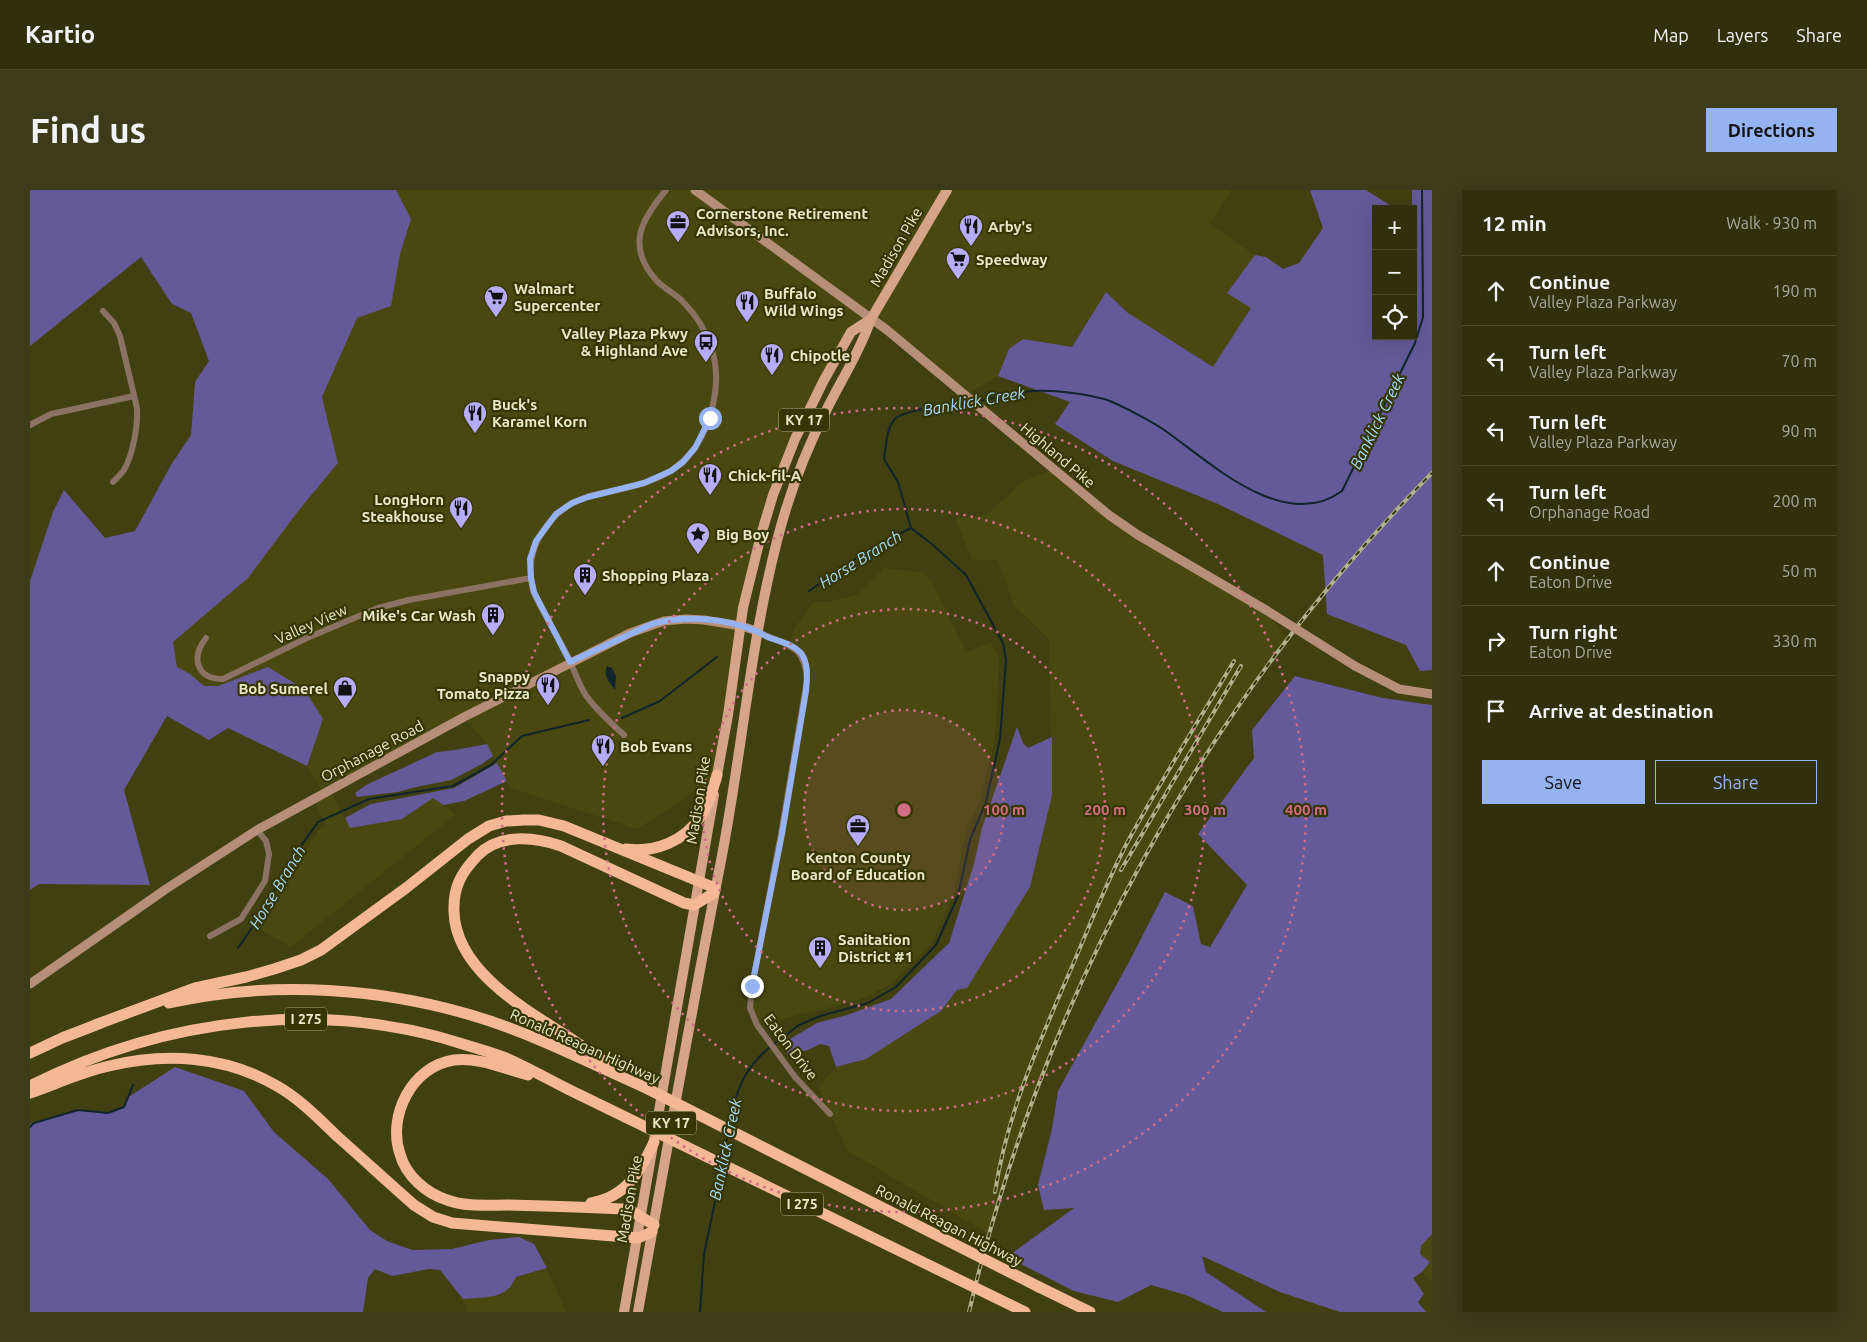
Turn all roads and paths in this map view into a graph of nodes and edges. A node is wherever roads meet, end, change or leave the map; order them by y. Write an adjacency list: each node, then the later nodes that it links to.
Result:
1 (666, 190): 9 (street)
2 (695, 190): 5 (main road, Highland Pike)
3 (947, 190): 5 (main road, Madison Pike / KY 17)
4 (103, 310): 6 (street)
5 (870, 319): 10 (main road, Madison Pike / KY 17); 11 (main road, Madison Pike / KY 17); 14 (main road, Highland Pike, bridge)
6 (134, 396): 7 (street); 8 (street)
7 (30, 425)
8 (114, 482)
9 (531, 578): 12 (street, Valley View); 13 (street)
10 (741, 626): 11 (main road, Orphanage Road); 13 (main road, Orphanage Road); 16 (main road, Madison Pike / KY 17)
11 (757, 631): 20 (main road, Madison Pike / KY 17); 30 (street, Eaton Drive)
12 (206, 638)
13 (570, 662): 15 (street); 17 (main road, Orphanage Road)
14 (1432, 694)
15 (624, 735)
16 (717, 776): 18 (highway); 19 (main road, Madison Pike / KY 17)
17 (258, 830): 22 (street); 23 (main road, Orphanage Road)
18 (611, 846): 19 (highway); 24 (highway)
19 (700, 882): 20 (highway); 21 (main road, Madison Pike / KY 17)
20 (715, 891): 21 (highway); 34 (main road, Madison Pike / KY 17)
21 (694, 905): 28 (highway); 31 (main road, Madison Pike / KY 17)
22 (210, 936)
23 (30, 984)
24 (95, 1025): 25 (highway, Ronald Reagan Highway / I 275); 28 (highway, Ronald Reagan Highway / I 275)
25 (30, 1053)
26 (551, 1081): 27 (highway, I 275); 32 (highway); 38 (highway, I 275, bridge)
27 (30, 1086)
28 (644, 1087): 39 (highway, Ronald Reagan Highway / I 275, bridge)
29 (30, 1093): 35 (highway)
30 (830, 1114)
31 (654, 1142): 32 (highway); 33 (main road, Madison Pike / KY 17)
32 (570, 1207): 33 (highway)
33 (641, 1218): 34 (highway); 35 (main road, Madison Pike / KY 17)
34 (653, 1228): 35 (highway); 37 (main road, Madison Pike / KY 17)
35 (638, 1238): 36 (main road, Madison Pike / KY 17)
36 (624, 1312)
37 (638, 1312)
38 (1025, 1312)
39 (1090, 1312)

